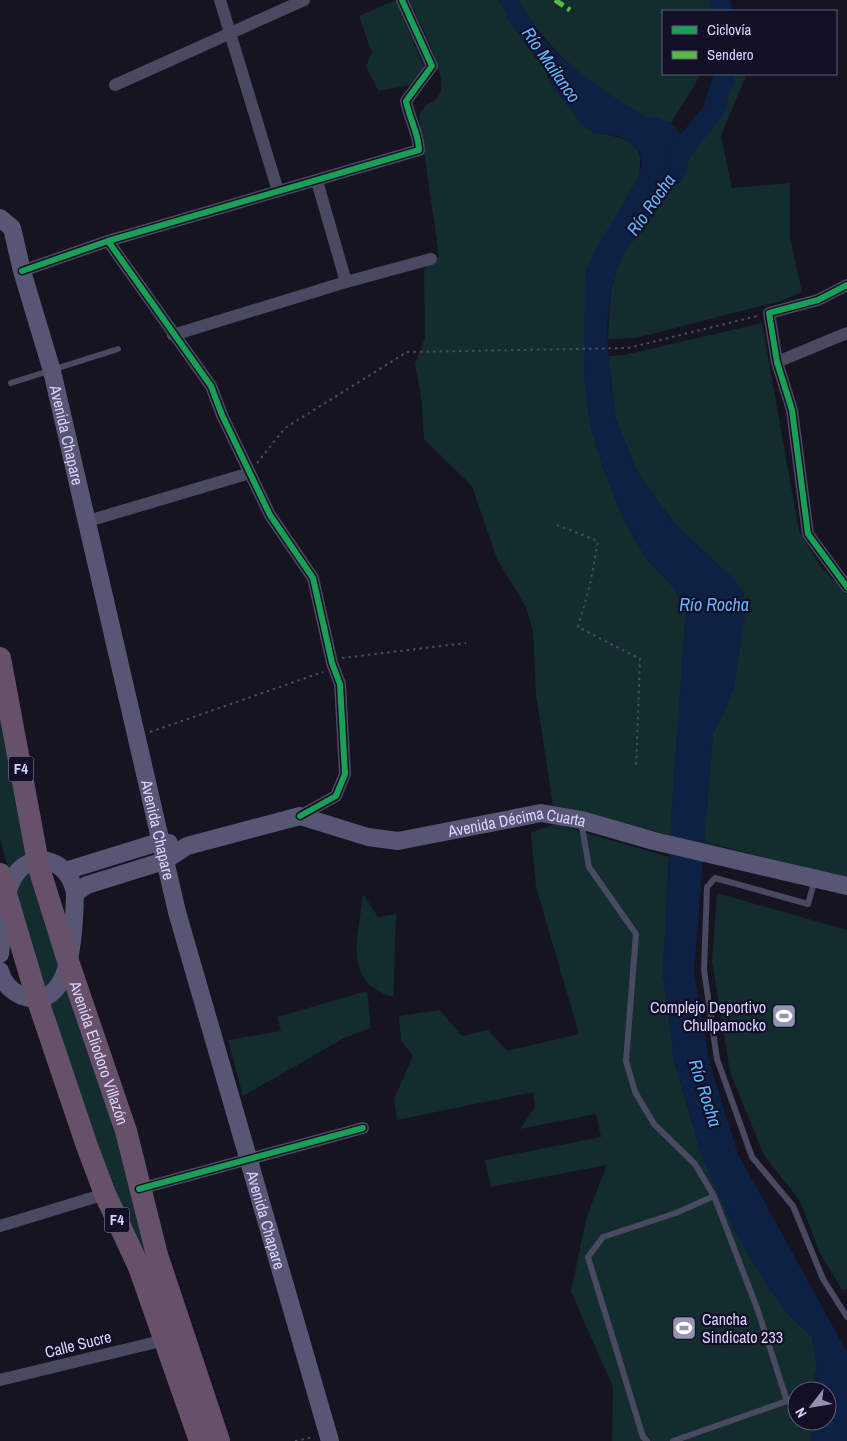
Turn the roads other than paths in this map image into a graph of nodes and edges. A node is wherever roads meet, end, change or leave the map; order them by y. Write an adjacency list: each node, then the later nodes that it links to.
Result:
1 (220, 0): 4 (street)
2 (304, 0): 4 (street)
3 (402, 0): 6 (street)
4 (232, 32): 5 (street); 7 (street)
5 (115, 85)
6 (316, 181): 7 (street); 12 (street)
7 (278, 191): 9 (street)
8 (0, 218): 11 (main road, Avenida Chapare)
9 (108, 241): 11 (street); 15 (street)
10 (431, 259): 12 (street)
11 (22, 271): 18 (main road, Avenida Chapare)
12 (346, 282): 15 (street)
13 (847, 285): 17 (street)
14 (847, 333): 17 (street)
15 (173, 335): 20 (street)
16 (118, 349): 18 (lane)
17 (777, 362): 22 (street)
18 (52, 371): 19 (lane); 21 (main road, Avenida Chapare)
19 (11, 383)
20 (250, 472): 21 (street); 24 (street)
21 (88, 521): 26 (main road, Avenida Chapare)
22 (847, 587)
23 (0, 658): 28 (highway, Avenida Eliodoro Villazón / F4)
24 (300, 816): 25 (main road, Avenida Décima Cuarta); 27 (main road)
25 (581, 820): 31 (main road, Avenida Décima Cuarta); 43 (lane)
26 (160, 842): 27 (main road); 29 (main road, Avenida Chapare); 30 (main road)
27 (187, 846): 29 (main road)
28 (38, 860): 30 (main road); 32 (main road); 36 (highway, Avenida Eliodoro Villazón / F4)
29 (164, 862): 34 (main road); 40 (main road, Avenida Chapare)
30 (65, 871): 34 (main road)
31 (816, 878): 33 (main road, Avenida Décima Cuarta); 45 (lane)
32 (3, 884): 35 (main road); 38 (highway, F4)
33 (847, 886)
34 (74, 893): 36 (main road)
35 (0, 954)
36 (68, 964): 38 (main road); 41 (highway, Avenida Eliodoro Villazón / F4)
37 (0, 975): 38 (main road)
38 (36, 998): 42 (highway, F4)
39 (363, 1128): 40 (street)
40 (249, 1159): 41 (street); 48 (main road, Avenida Chapare)
41 (139, 1189): 50 (highway, Avenida Eliodoro Villazón / F4)
42 (105, 1194): 44 (street); 46 (highway, F4)
43 (714, 1196): 51 (lane); 52 (lane)
44 (2, 1222)
45 (847, 1317)
46 (165, 1340): 47 (street, Calle Sucre); 49 (highway, F4)
47 (0, 1380)
48 (329, 1437)
49 (200, 1441)
50 (219, 1441)
51 (647, 1441)
52 (673, 1441)

